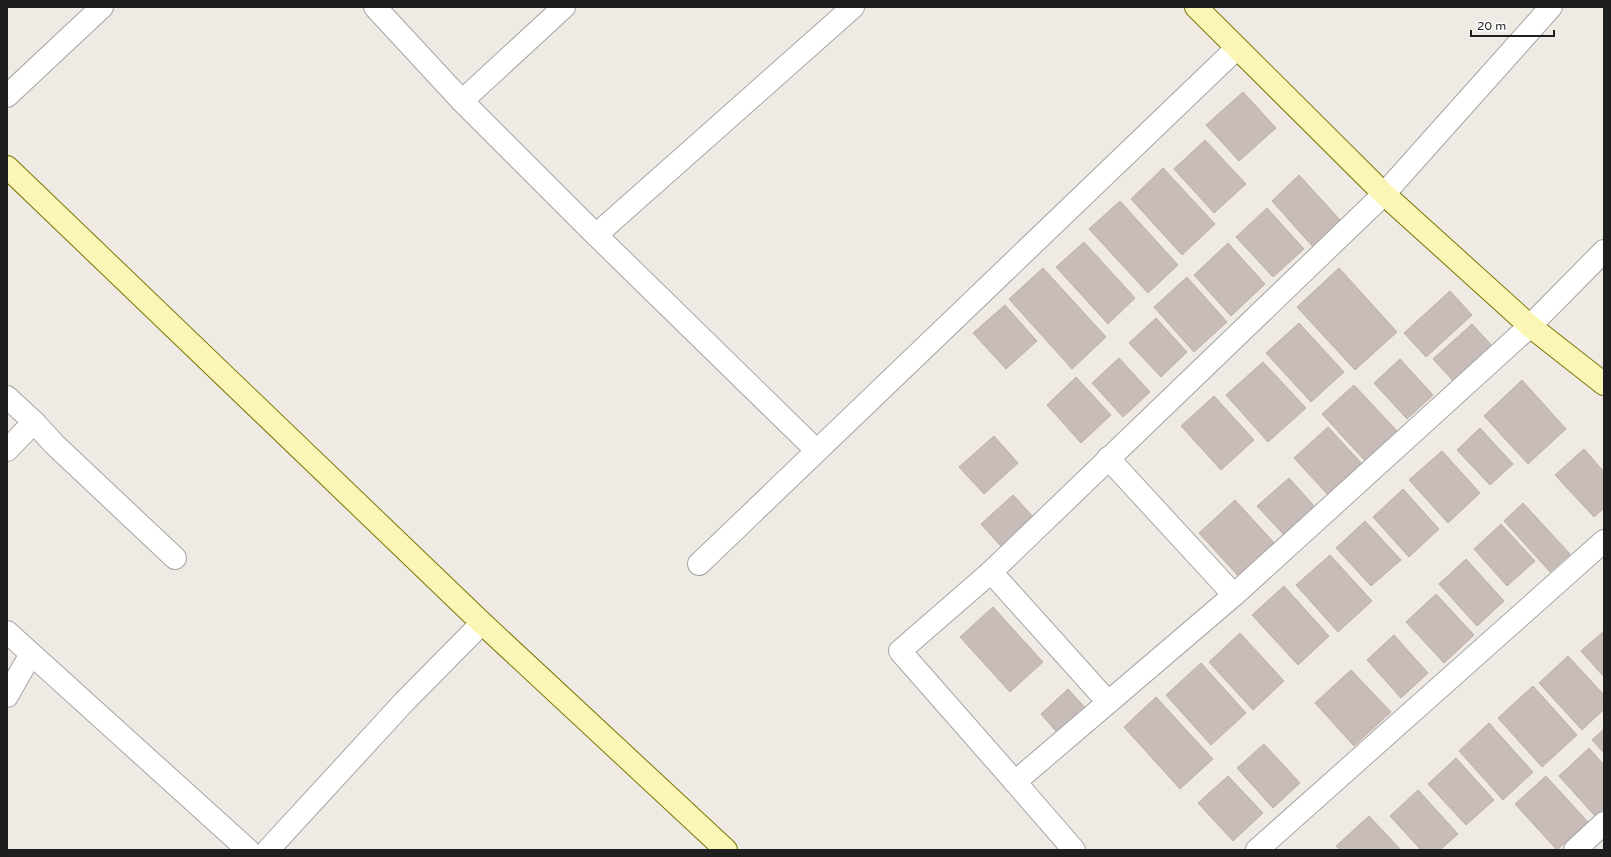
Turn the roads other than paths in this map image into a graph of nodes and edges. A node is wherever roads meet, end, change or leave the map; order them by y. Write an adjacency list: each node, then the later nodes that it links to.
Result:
1 (102, 7): 8 (street)
2 (375, 7): 9 (street)
3 (564, 7): 9 (street)
4 (853, 7): 12 (street)
5 (1196, 7): 7 (street)
6 (1552, 7): 11 (street)
7 (1237, 48): 11 (street); 19 (street)
8 (7, 96)
9 (462, 101): 12 (street)
10 (7, 167): 26 (street)
11 (1384, 194): 14 (street); 20 (street)
12 (596, 235): 19 (street)
13 (1604, 251): 14 (street)
14 (1530, 326): 15 (street); 25 (street)
15 (1604, 384)
16 (7, 397): 17 (street)
17 (34, 422): 18 (street); 22 (street)
18 (7, 450)
19 (816, 450): 23 (street)
20 (1108, 458): 24 (street); 25 (street)
21 (1604, 542): 37 (street)
22 (175, 558)
23 (699, 564)
24 (991, 572): 30 (street); 31 (street)
25 (1234, 595): 30 (street)
26 (482, 623): 34 (street); 35 (street)
27 (7, 632): 28 (street)
28 (31, 654): 29 (street); 33 (street)
29 (7, 696)
30 (1108, 702): 31 (street)
31 (1015, 782): 36 (street)
32 (1604, 823): 38 (street)
33 (248, 850)
34 (268, 850)
35 (726, 850)
36 (1074, 850)
37 (1257, 850)
38 (1575, 850)

